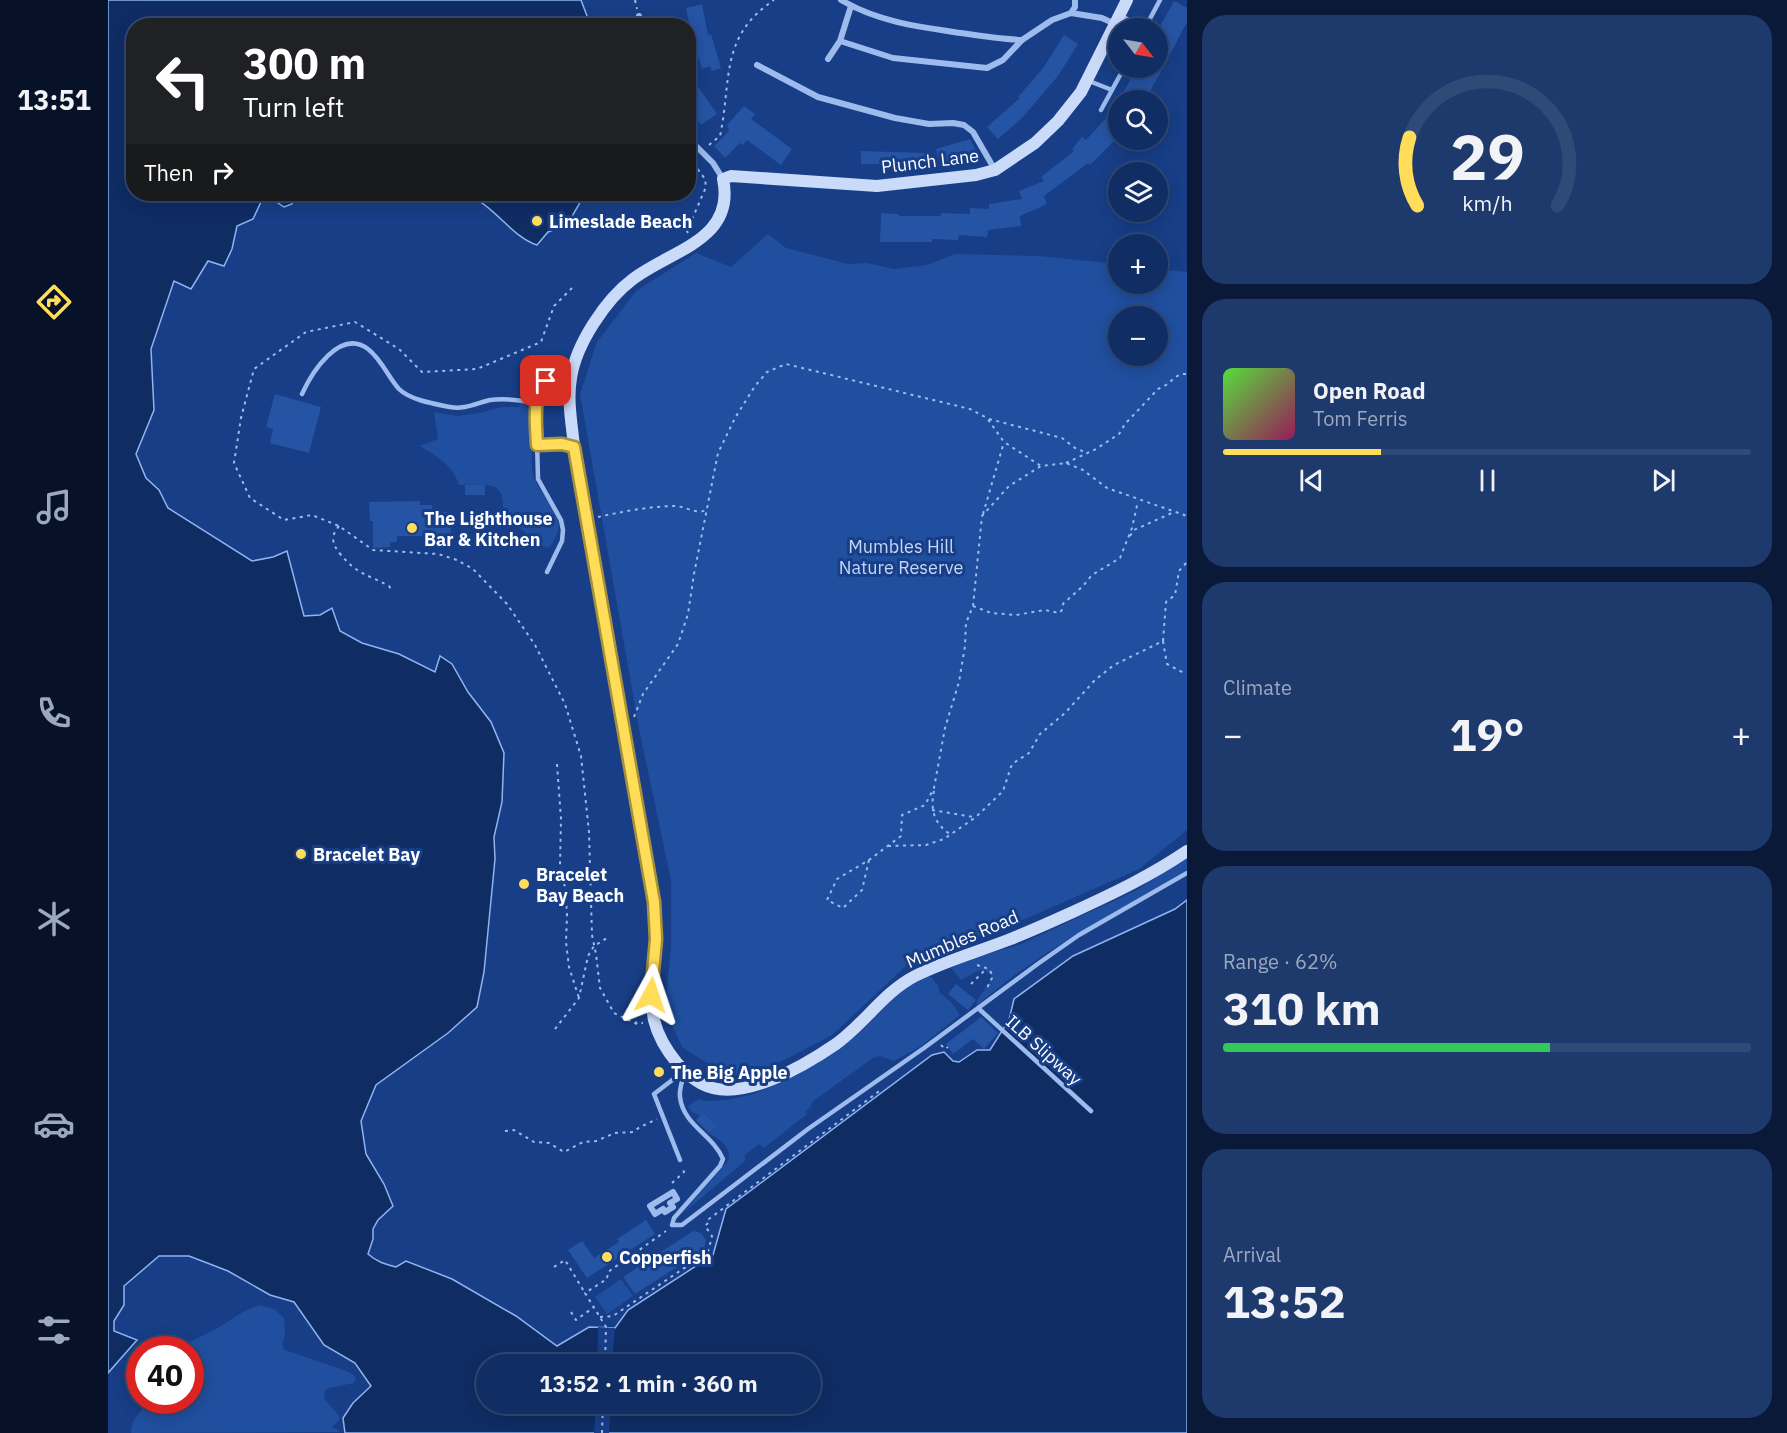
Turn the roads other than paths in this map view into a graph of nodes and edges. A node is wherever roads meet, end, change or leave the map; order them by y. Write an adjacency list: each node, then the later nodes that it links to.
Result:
1 (841, 0): 5 (street)
2 (1075, 0): 6 (street)
3 (1126, 0): 7 (street, Plunch Lane)
4 (1160, 0): 8 (lane)
5 (851, 6): 10 (street); 11 (street)
6 (1071, 14): 9 (street); 10 (street)
7 (1118, 18)
8 (1150, 18)
9 (1108, 19)
10 (1022, 40): 11 (street)
11 (840, 41): 13 (street)
12 (1108, 50): 16 (street, Plunch Lane)
13 (828, 59)
14 (757, 65): 21 (street)
15 (1119, 78): 17 (lane)
16 (1088, 80): 17 (lane); 21 (street, Plunch Lane)
17 (1112, 90)
18 (1108, 97): 19 (lane)
19 (1101, 110)
20 (696, 146): 22 (street)
21 (995, 170): 22 (street, Plunch Lane)
22 (723, 179): 23 (street, Mumbles Road)
23 (571, 378): 25 (lane); 27 (street, Mumbles Road)
24 (302, 394): 25 (lane)
25 (536, 403): 26 (lane)
26 (537, 445): 27 (lane); 28 (lane)
27 (574, 447): 32 (street, Mumbles Road)
28 (547, 572)
29 (1187, 851): 32 (street, Mumbles Road)
30 (1187, 873): 31 (lane)
31 (978, 1008): 32 (lane); 33 (lane, ILB Slipway)
32 (684, 1071): 34 (lane)
33 (1091, 1111)
34 (680, 1160)
35 (677, 1199): 35 (street)

